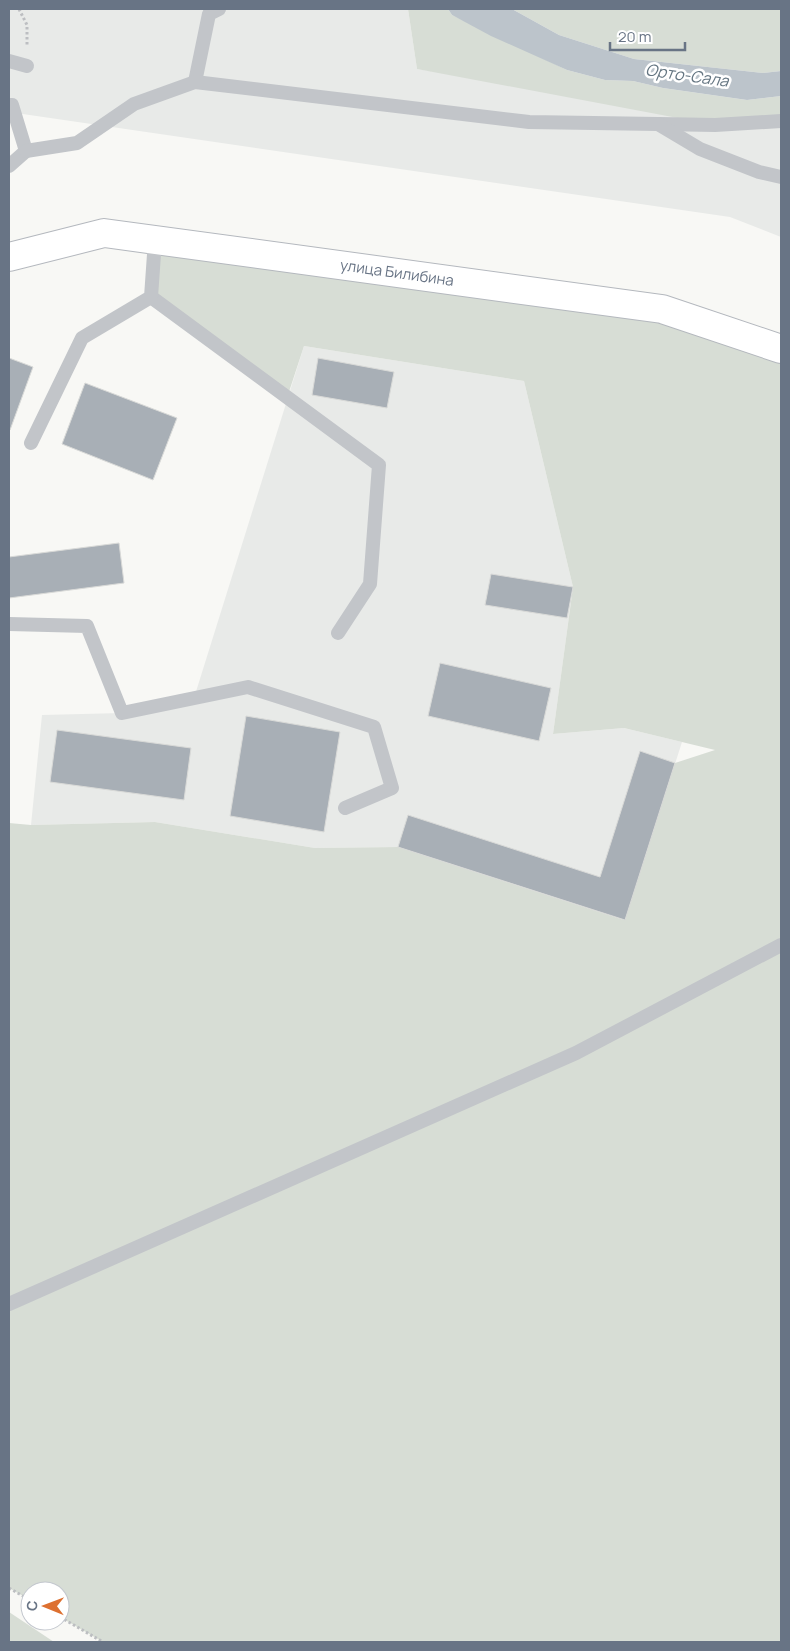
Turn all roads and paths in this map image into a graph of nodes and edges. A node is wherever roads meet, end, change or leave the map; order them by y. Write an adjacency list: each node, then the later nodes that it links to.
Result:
1 (219, 9): 4 (lane)
2 (9, 61): 3 (lane)
3 (27, 66)
4 (195, 82): 7 (lane); 8 (lane)
5 (9, 105): 8 (lane)
6 (781, 121): 7 (lane)
7 (658, 124): 10 (lane)
8 (26, 151): 9 (lane)
9 (9, 166)
10 (781, 177)
11 (155, 240): 12 (street, улица Билибина); 13 (lane); 14 (street, улица Билибина)
12 (9, 257)
13 (151, 297): 15 (lane); 17 (lane)
14 (781, 349)
15 (31, 442)
16 (9, 624): 18 (lane)
17 (338, 633)
18 (345, 808)
19 (781, 945): 20 (lane)
20 (9, 1304)
21 (9, 1588): 22 (path)
22 (20, 1594)
23 (70, 1624): 24 (path)
24 (103, 1642)

